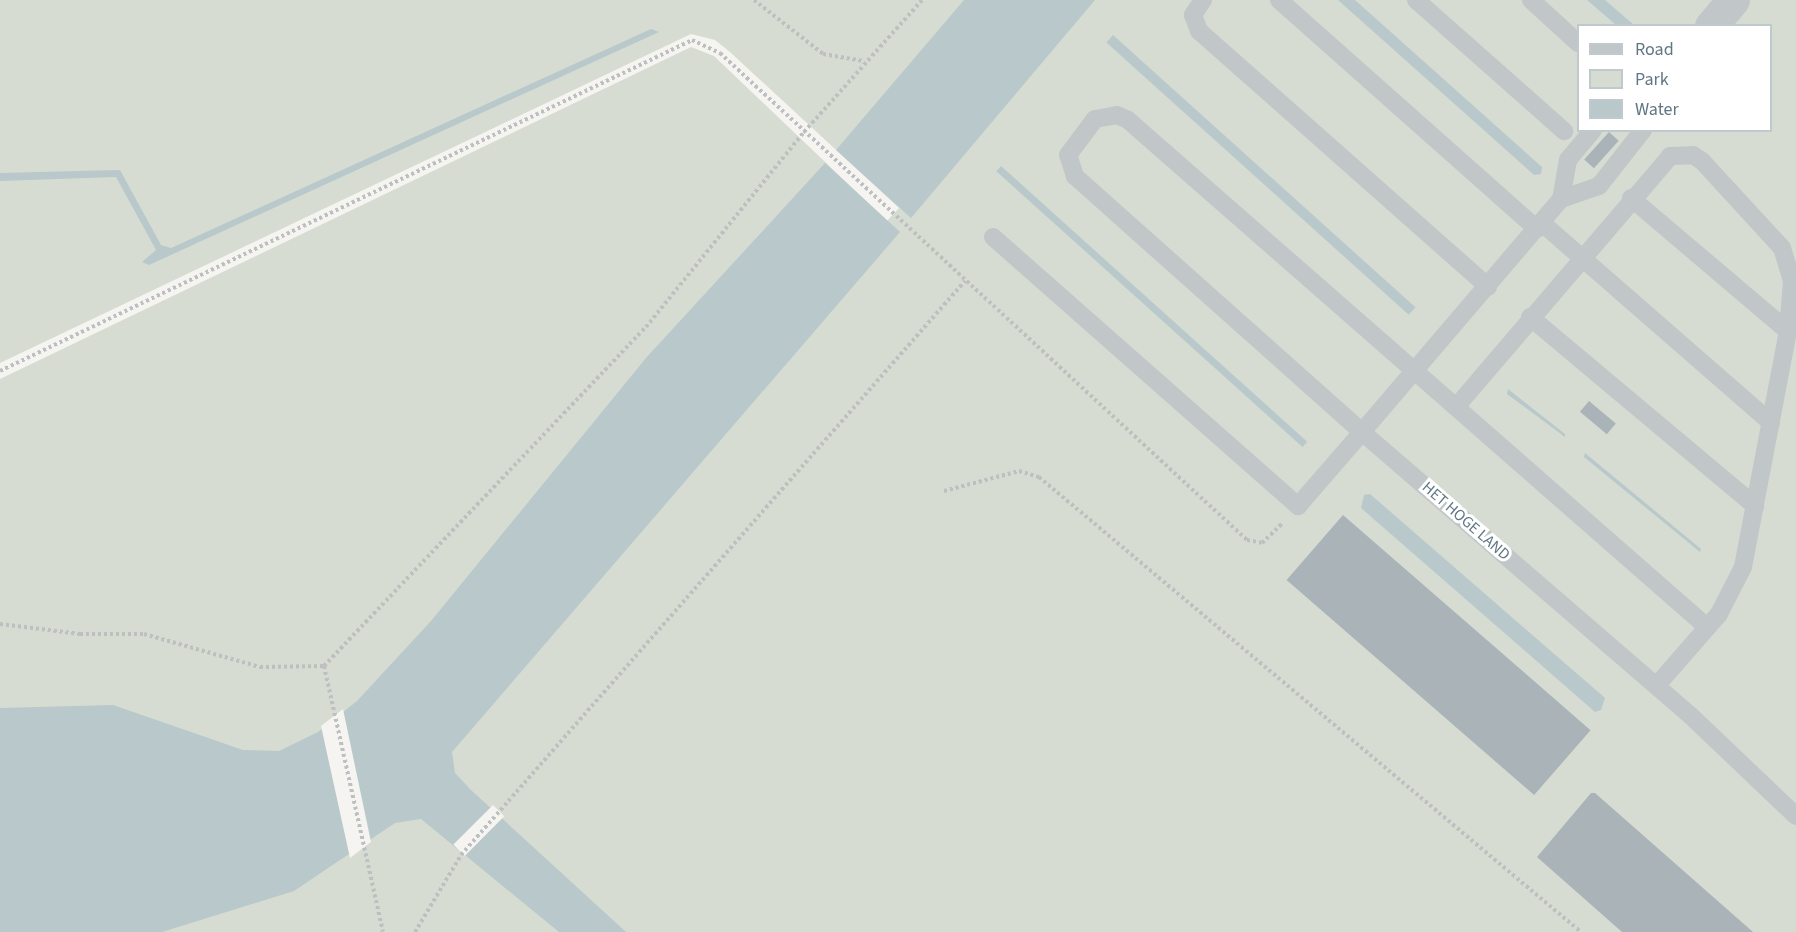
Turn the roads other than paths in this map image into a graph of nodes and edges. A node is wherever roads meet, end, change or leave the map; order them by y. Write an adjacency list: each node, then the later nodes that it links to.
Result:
1 (1203, 0): 16 (lane)
2 (1279, 0): 13 (lane)
3 (1416, 0): 8 (lane)
4 (1531, 0): 7 (lane)
5 (1733, 0): 6 (street)
6 (1713, 24)
7 (1577, 42)
8 (1564, 131)
9 (1591, 132): 12 (lane)
10 (1641, 132): 12 (lane)
11 (1631, 198): 15 (lane); 18 (lane); 18 (lane)
12 (1561, 200): 13 (lane)
13 (1540, 226): 15 (lane); 16 (lane)
14 (993, 237): 22 (lane)
15 (1580, 257): 17 (lane); 21 (lane)
16 (1488, 286): 19 (lane)
17 (1530, 317): 20 (lane); 23 (lane)
18 (1788, 331): 21 (lane)
19 (1415, 373): 20 (lane, HET HOGE LAND); 22 (lane); 22 (lane, HET HOGE LAND)
20 (1456, 407): 24 (lane, HET HOGE LAND)
21 (1771, 423): 23 (lane)
22 (1362, 432): 25 (lane, HET HOGE LAND)
23 (1755, 506): 24 (lane)
24 (1707, 627): 25 (lane)
25 (1657, 686): 26 (lane, HET HOGE LAND)
26 (1796, 816)

